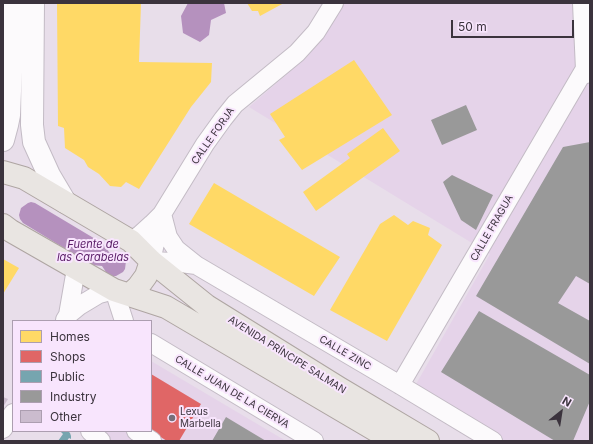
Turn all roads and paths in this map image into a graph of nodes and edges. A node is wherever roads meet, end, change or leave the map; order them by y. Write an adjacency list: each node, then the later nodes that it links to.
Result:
1 (12, 3): 6 (main road)
2 (33, 3): 8 (main road)
3 (334, 3): 9 (street, CALLE FORJA)
4 (582, 3): 5 (street)
5 (588, 71): 19 (street, CALLE FRAGUA)
6 (3, 140)
7 (3, 172): 8 (main road, AVENIDA PRÍNCIPE SALMAN)
8 (65, 202): 11 (main road, AVENIDA PRÍNCIPE SALMAN)
9 (162, 214): 11 (street, CALLE FORJA); 12 (street); 13 (street, CALLE ZINC)
10 (3, 225): 14 (main road, AVENIDA PRÍNCIPE SALMAN)
11 (131, 241): 12 (main road, AVENIDA PRÍNCIPE SALMAN)
12 (151, 261): 13 (street, CALLE ZINC); 15 (main road); 28 (main road, AVENIDA PRÍNCIPE SALMAN)
13 (196, 265): 19 (street, CALLE ZINC)
14 (76, 269): 15 (main road, AVENIDA PRÍNCIPE SALMAN); 16 (street)
15 (121, 293): 16 (street); 17 (street); 27 (main road, AVENIDA PRÍNCIPE SALMAN)
16 (66, 318)
17 (124, 320)
18 (152, 344): 26 (street, CALLE JUAN DE LA CIERVA)
19 (400, 385): 29 (street, CALLE ZINC)
20 (12, 415): 21 (street)
21 (3, 429)
22 (91, 432): 24 (street)
23 (138, 432): 25 (street)
24 (101, 441)
25 (152, 441)
26 (314, 441)
27 (394, 441)
28 (428, 441)
29 (493, 441)

